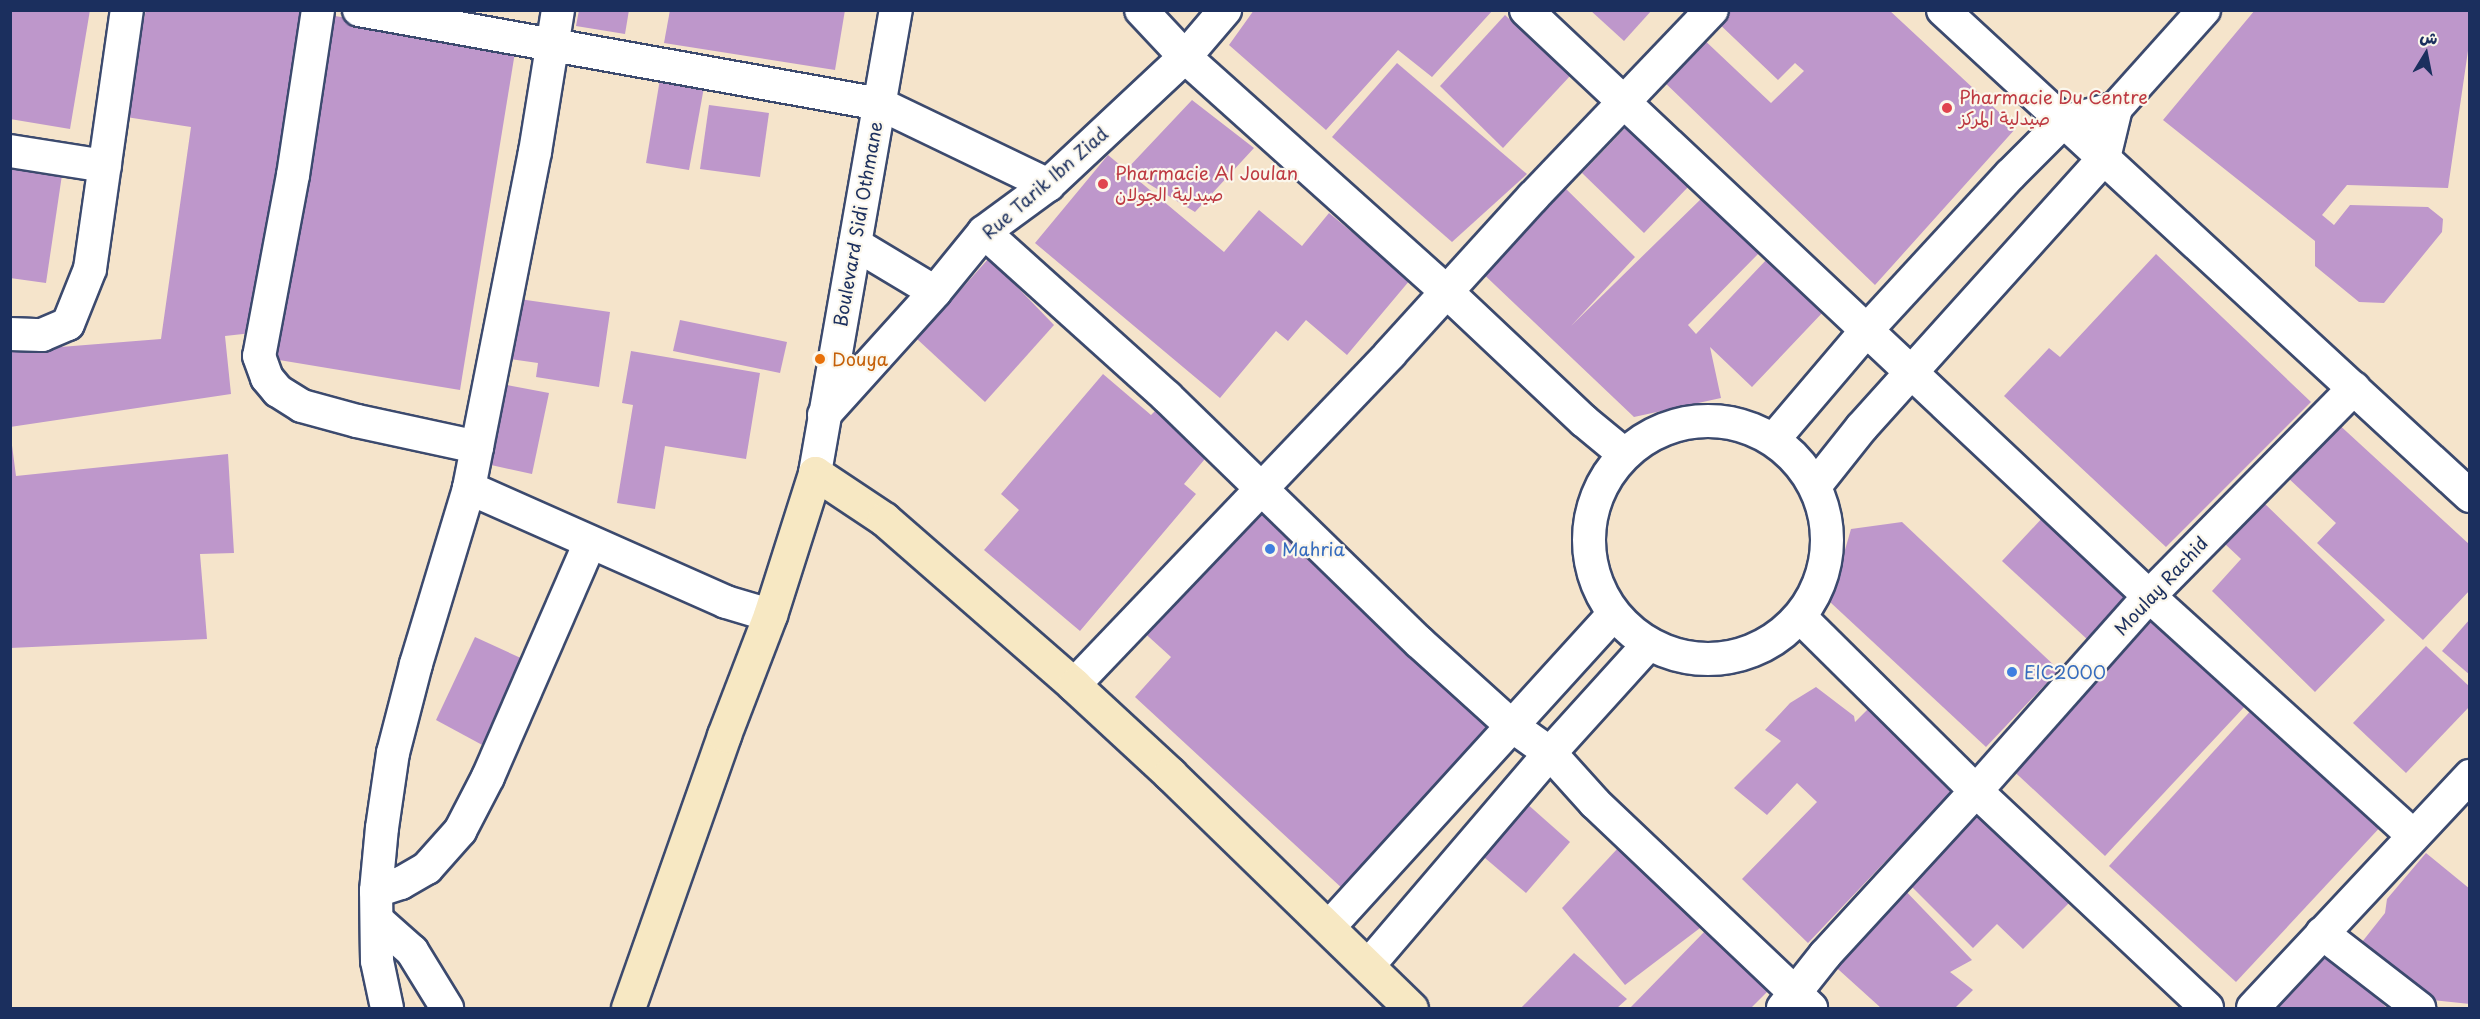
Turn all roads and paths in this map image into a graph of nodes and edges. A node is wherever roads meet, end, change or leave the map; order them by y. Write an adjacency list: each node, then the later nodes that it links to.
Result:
1 (127, 10): 20 (street)
2 (318, 10): 32 (street)
3 (359, 10): 12 (street)
4 (558, 10): 12 (street)
5 (896, 10): 15 (street, Boulevard Sidi Othmane)
6 (1141, 10): 13 (street)
7 (1225, 10): 13 (street, Rue Tarik Ibn Ziad)
8 (1526, 10): 14 (street)
9 (1712, 10): 14 (street)
10 (1943, 10): 17 (street)
11 (2204, 10): 16 (street)
12 (553, 45): 15 (street); 32 (street)
13 (1185, 57): 21 (street, Rue Tarik Ibn Ziad); 25 (street)
14 (1623, 103): 25 (street); 26 (street)
15 (880, 104): 21 (street); 23 (street, Boulevard Sidi Othmane)
16 (2116, 108): 17 (street); 19 (street)
17 (2063, 122): 19 (street); 26 (street)
18 (10, 152): 20 (street)
19 (2104, 158): 28 (street); 29 (street)
20 (105, 166): 27 (street)
21 (1048, 185): 22 (street, Rue Tarik Ibn Ziad)
22 (984, 232): 24 (street, Rue Tarik Ibn Ziad); 37 (street)
23 (855, 244): 24 (street); 30 (street, Boulevard Sidi Othmane)
24 (935, 292): 30 (street, Rue Tarik Ibn Ziad)
25 (1447, 292): 33 (street); 37 (street)
26 (1866, 331): 28 (street); 31 (street)
27 (10, 334)
28 (1911, 374): 35 (street); 40 (street)
29 (2354, 388): 38 (street); 40 (street, Moulay Rachid)
30 (824, 416): 34 (street, Boulevard Sidi Othmane)
31 (1774, 440): 33 (street); 35 (street)
32 (477, 447): 36 (street)
33 (1624, 454): 41 (street)
34 (815, 473): 42 (street); 45 (street)
35 (1815, 486): 43 (street)
36 (469, 488): 39 (street); 51 (street)
37 (1262, 489): 45 (street); 46 (street)
38 (2469, 496)
39 (590, 542): 42 (street); 51 (street)
40 (2149, 596): 49 (street, Moulay Rachid); 50 (street)
41 (1614, 614): 44 (street); 46 (street)
42 (770, 615): 58 (street)
43 (1800, 617): 44 (street); 49 (street)
44 (1649, 644): 47 (street)
45 (1074, 686): 52 (street)
46 (1512, 726): 47 (street); 52 (street)
47 (1550, 753): 54 (street); 55 (street)
48 (2469, 776): 50 (street)
49 (1976, 791): 55 (street, Moulay Rachid); 60 (street)
50 (2413, 835): 53 (street)
51 (376, 905): 56 (street); 57 (street)
52 (1329, 927): 54 (street)
53 (2322, 933): 61 (street); 62 (street)
54 (1368, 966): 59 (street)
55 (1797, 1004)
56 (387, 1008)
57 (447, 1008)
58 (628, 1008)
59 (1411, 1008)
60 (2207, 1008)
61 (2253, 1008)
62 (2419, 1008)

